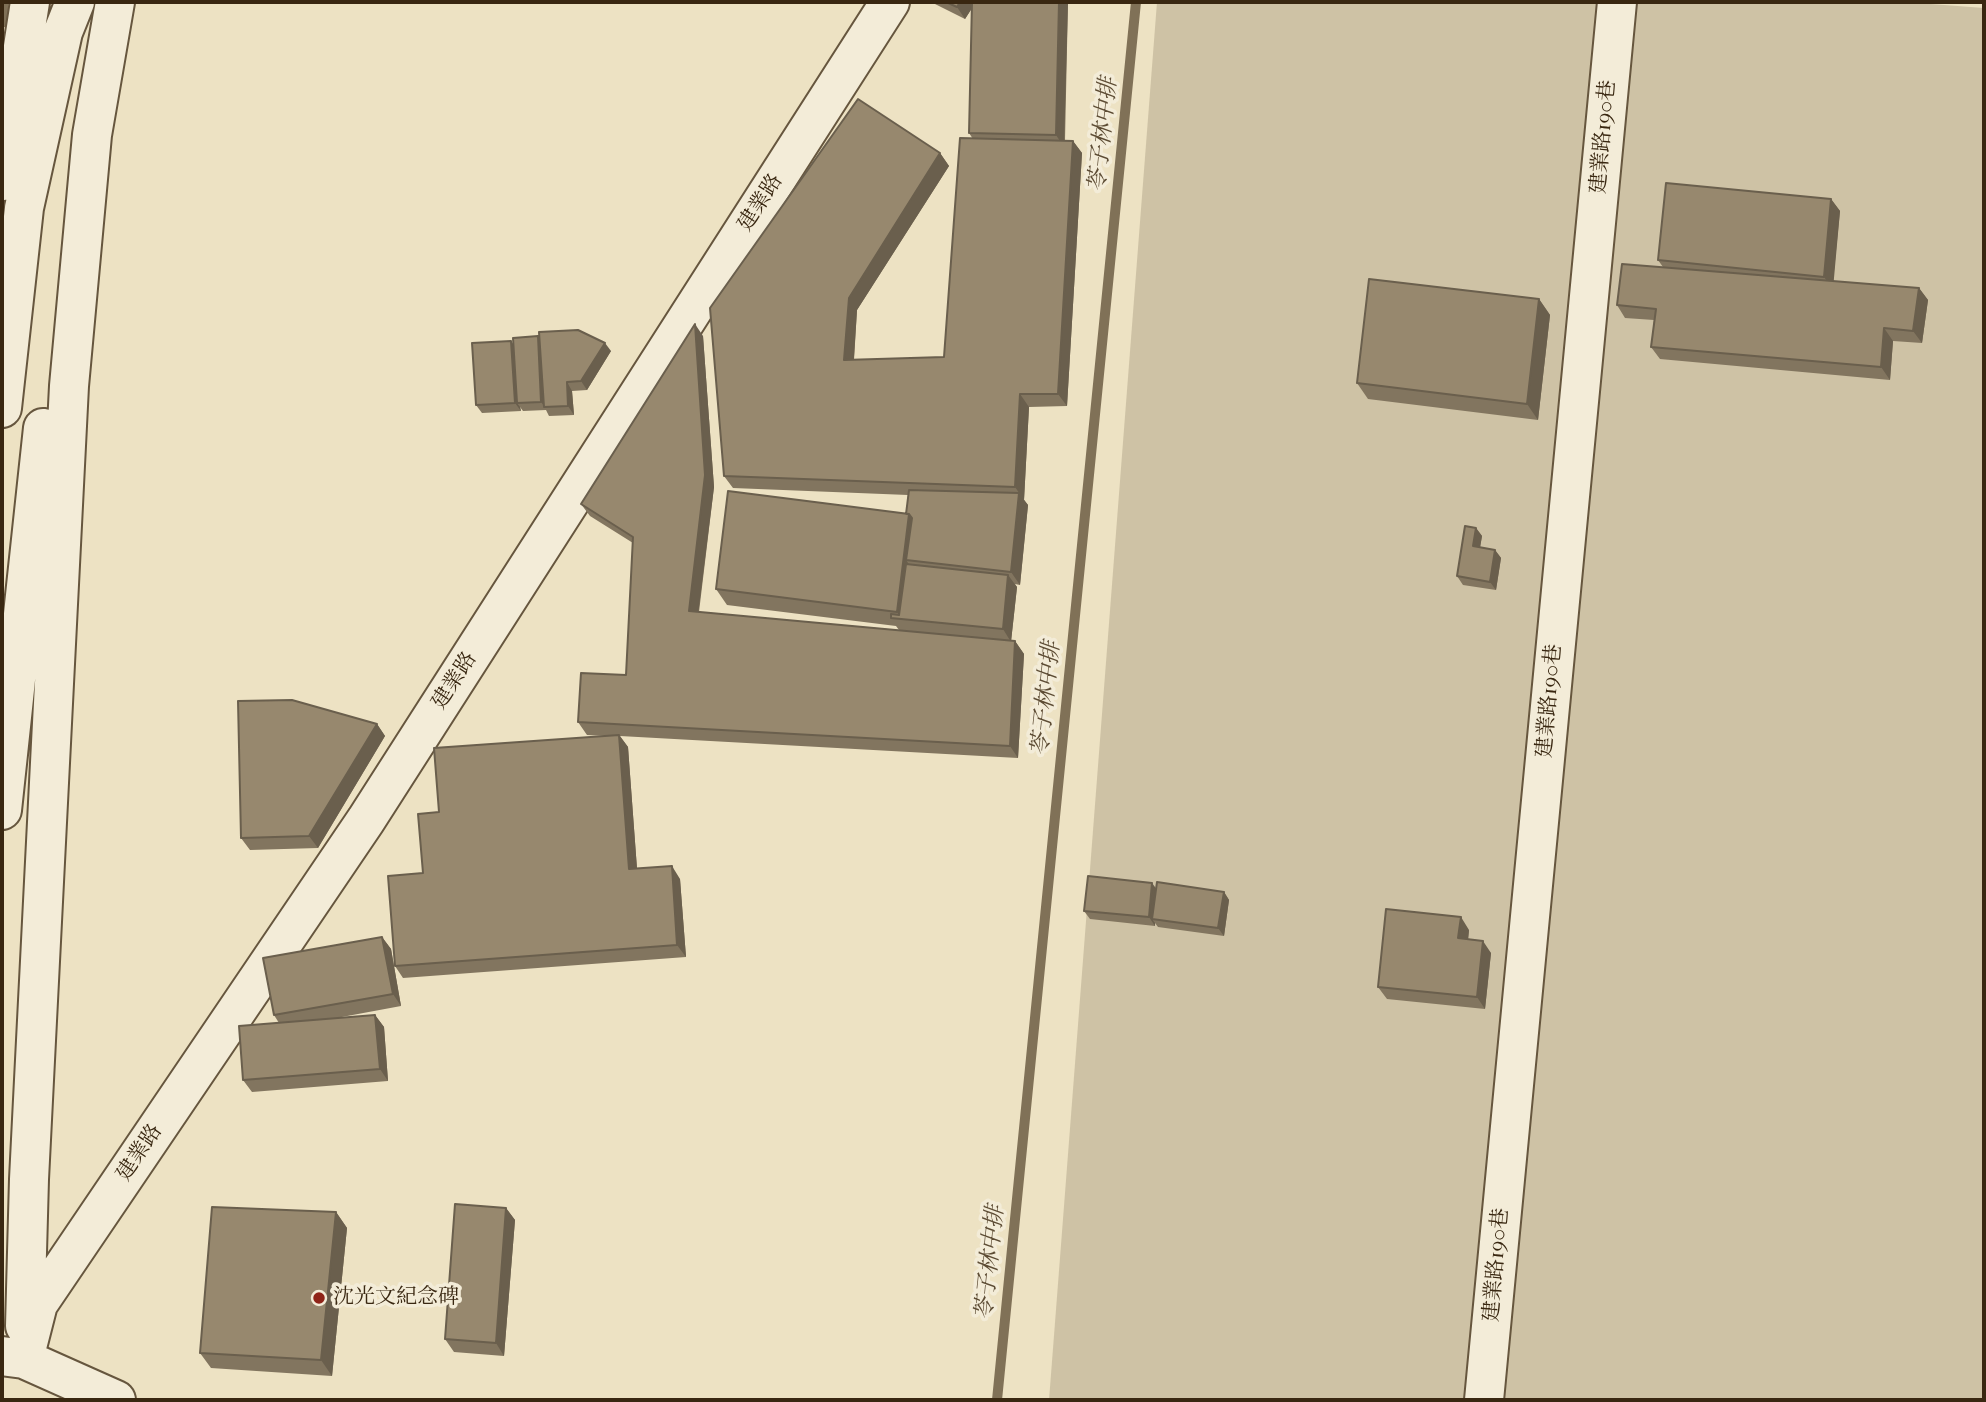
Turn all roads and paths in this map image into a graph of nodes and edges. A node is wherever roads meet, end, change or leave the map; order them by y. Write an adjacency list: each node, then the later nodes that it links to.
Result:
1 (30, 2): 7 (street)
2 (75, 2): 8 (street)
3 (109, 2): 9 (street)
4 (115, 2): 10 (street)
5 (890, 2): 11 (street, 建業路)
6 (1617, 2): 13 (street, 建業路190巷)
7 (2, 181)
8 (2, 408)
9 (2, 810)
10 (15, 1180): 11 (street)
11 (13, 1358): 12 (street)
12 (116, 1400)
13 (1484, 1400)

